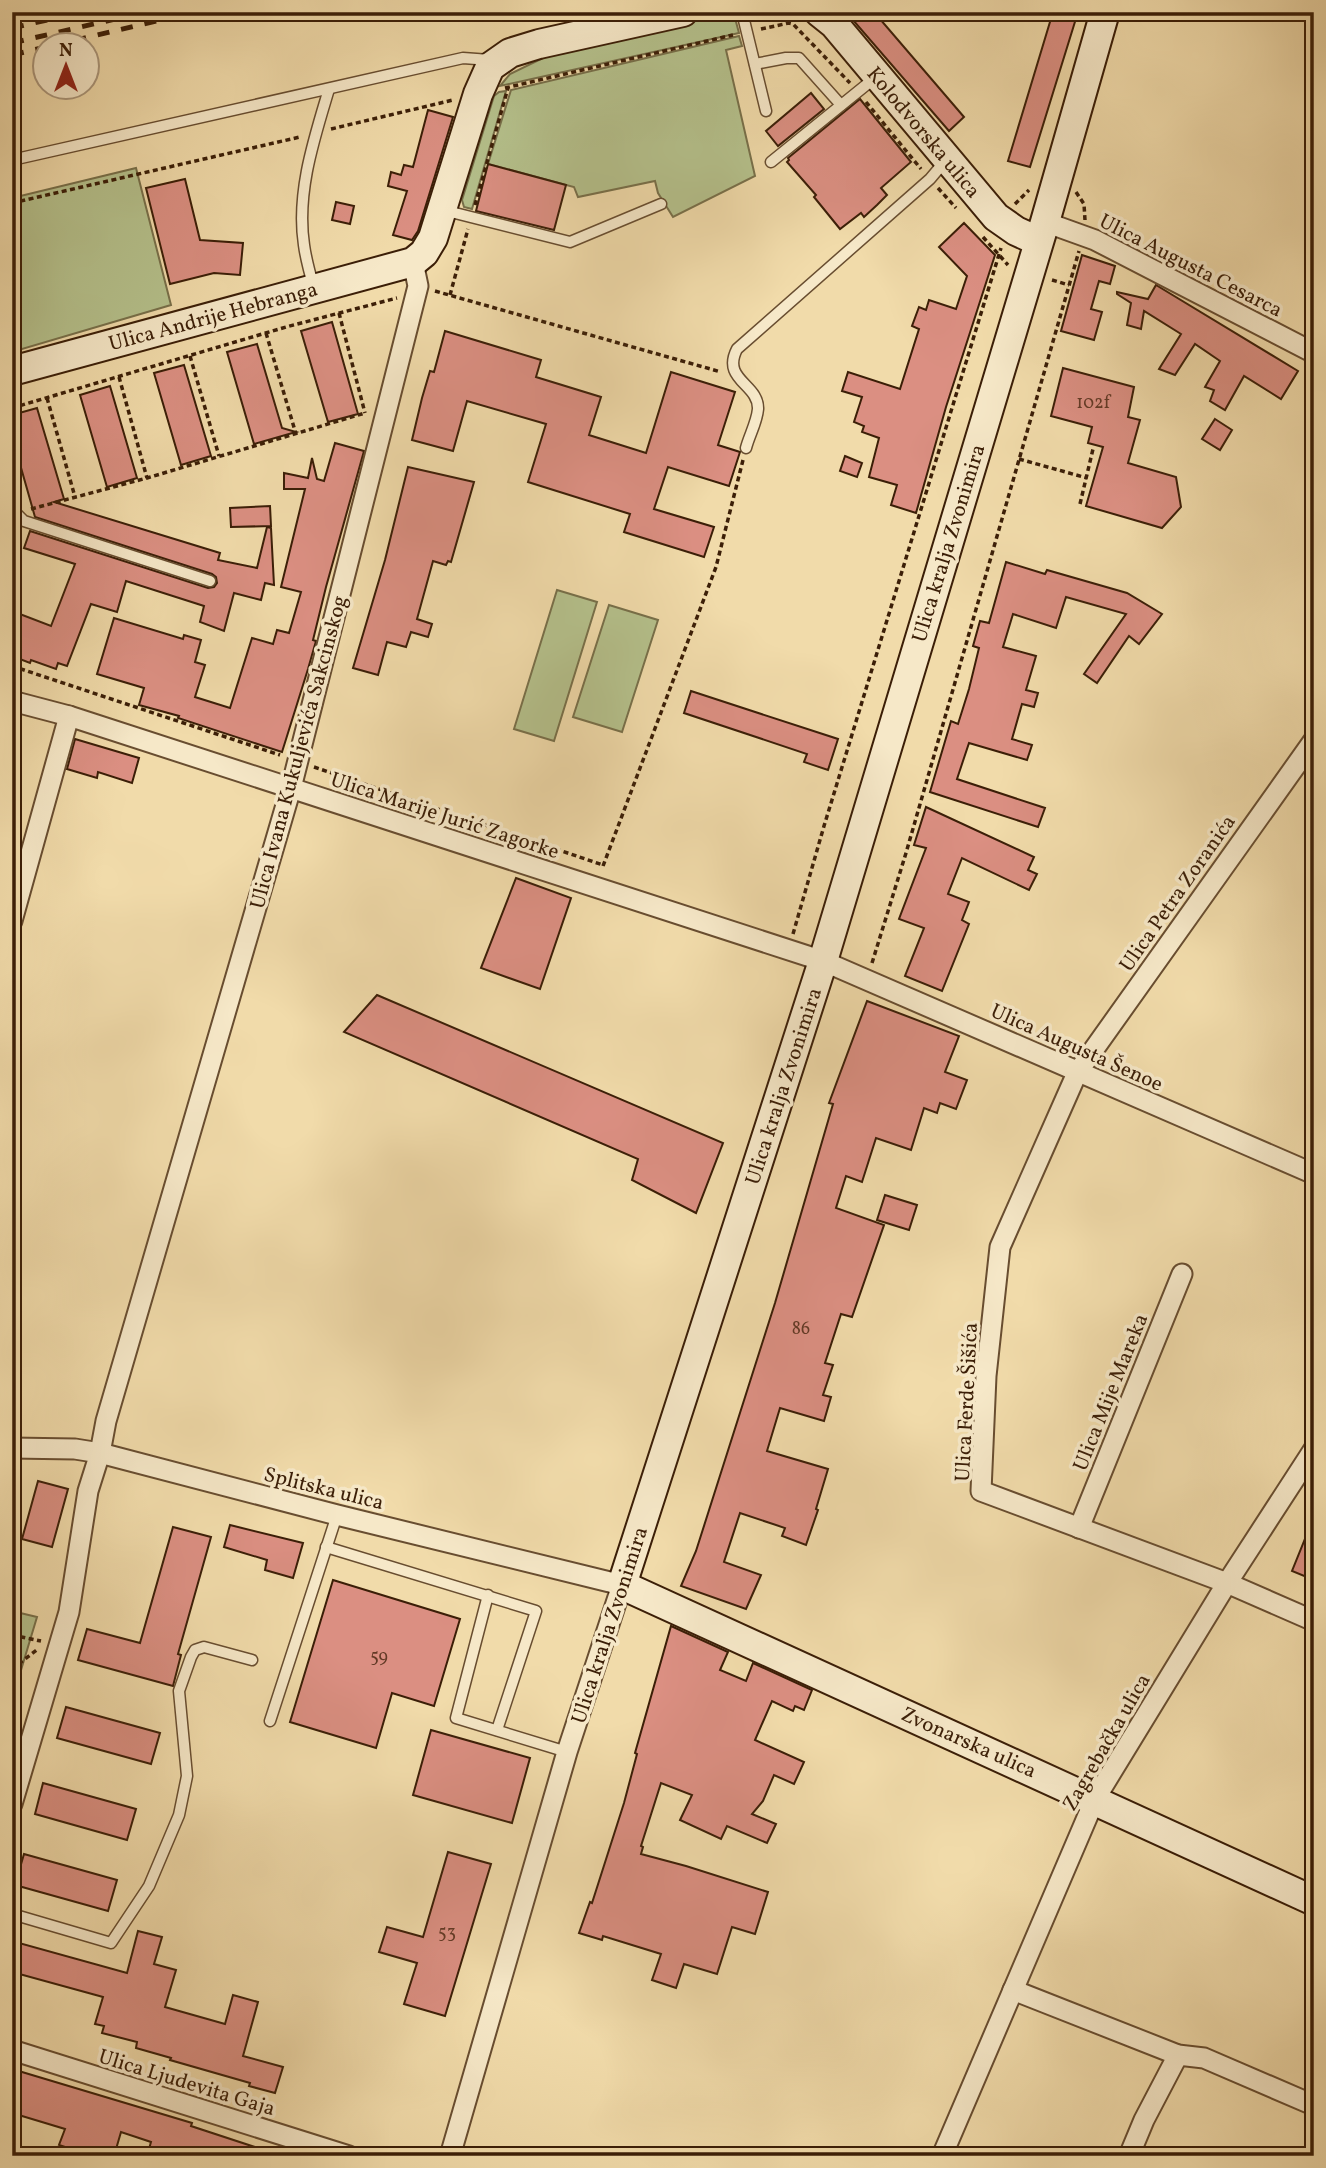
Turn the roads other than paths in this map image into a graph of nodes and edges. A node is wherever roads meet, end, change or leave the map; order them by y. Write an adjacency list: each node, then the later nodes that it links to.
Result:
1 (683, 12): 5 (main road)
2 (742, 12): 6 (lane)
3 (820, 12): 7 (main road, Kolodvorska ulica)
4 (1105, 12): 16 (main road, Ulica kralja Zvonimira)
5 (498, 60): 8 (lane); 15 (main road)
6 (755, 64): 9 (lane); 10 (lane)
7 (867, 84): 9 (lane); 13 (main road, Kolodvorska ulica)
8 (329, 89): 11 (lane); 18 (lane)
9 (841, 105): 12 (lane)
10 (766, 111)
11 (12, 160)
12 (771, 163)
13 (938, 170): 16 (main road, Kolodvorska ulica); 21 (lane)
14 (661, 204): 15 (lane)
15 (442, 210): 17 (main road)
16 (1042, 231): 19 (street, Ulica Augusta Cesarca); 29 (main road, Ulica kralja Zvonimira)
17 (413, 262): 18 (main road, Ulica Andrije Hebranga); 27 (street, Ulica Ivana Kukuljevića Sakcinskog)
18 (314, 289): 20 (main road, Ulica Andrije Hebranga)
19 (1312, 348)
20 (12, 371)
21 (746, 448)
22 (12, 500): 23 (lane)
23 (210, 581)
24 (12, 701): 25 (street, Ulica Marije Jurić Zagorke)
25 (69, 716): 27 (street, Ulica Marije Jurić Zagorke); 28 (street)
26 (1314, 740): 30 (street, Ulica Petra Zoranića)
27 (291, 788): 29 (street, Ulica Marije Jurić Zagorke); 35 (street, Ulica Ivana Kukuljevića Sakcinskog)
28 (12, 921)
29 (823, 961): 30 (street, Ulica Augusta Šenoe); 40 (main road, Ulica kralja Zvonimira)
30 (1077, 1073): 31 (street, Ulica Augusta Šenoe); 37 (street, Ulica Ferde Šišića)
31 (1314, 1174)
32 (1182, 1274): 37 (street, Ulica Mije Mareka)
33 (12, 1448): 35 (street, Splitska ulica)
34 (1314, 1449): 39 (street, Zagrebačka ulica)
35 (100, 1453): 36 (street, Splitska ulica); 48 (street, Ulica Ivana Kukuljevića Sakcinskog)
36 (337, 1515): 38 (lane); 40 (street, Splitska ulica)
37 (1079, 1528): 39 (street, Ulica Ferde Šišića)
38 (326, 1548): 41 (lane); 44 (lane)
39 (1227, 1583): 42 (street, Ulica Ferde Šišića); 47 (street, Zagrebačka ulica)
40 (622, 1586): 46 (street, Ulica kralja Zvonimira); 47 (main road, Zvonarska ulica)
41 (488, 1595): 45 (lane); 45 (lane)
42 (1314, 1621)
43 (252, 1660): 50 (lane)
44 (270, 1721)
45 (497, 1730): 46 (lane)
46 (567, 1752): 56 (street, Ulica kralja Zvonimira)
47 (1095, 1799): 49 (main road, Zvonarska ulica); 51 (street, Zagrebačka ulica)
48 (12, 1804)
49 (1314, 1901)
50 (12, 1914)
51 (1013, 1990): 53 (street); 57 (street, Zagrebačka ulica)
52 (12, 2050): 55 (street, Ulica Ljudevita Gaja)
53 (1178, 2055): 54 (street); 58 (street)
54 (1311, 2105)
55 (349, 2156)
56 (450, 2156)
57 (942, 2156)
58 (1129, 2156)

